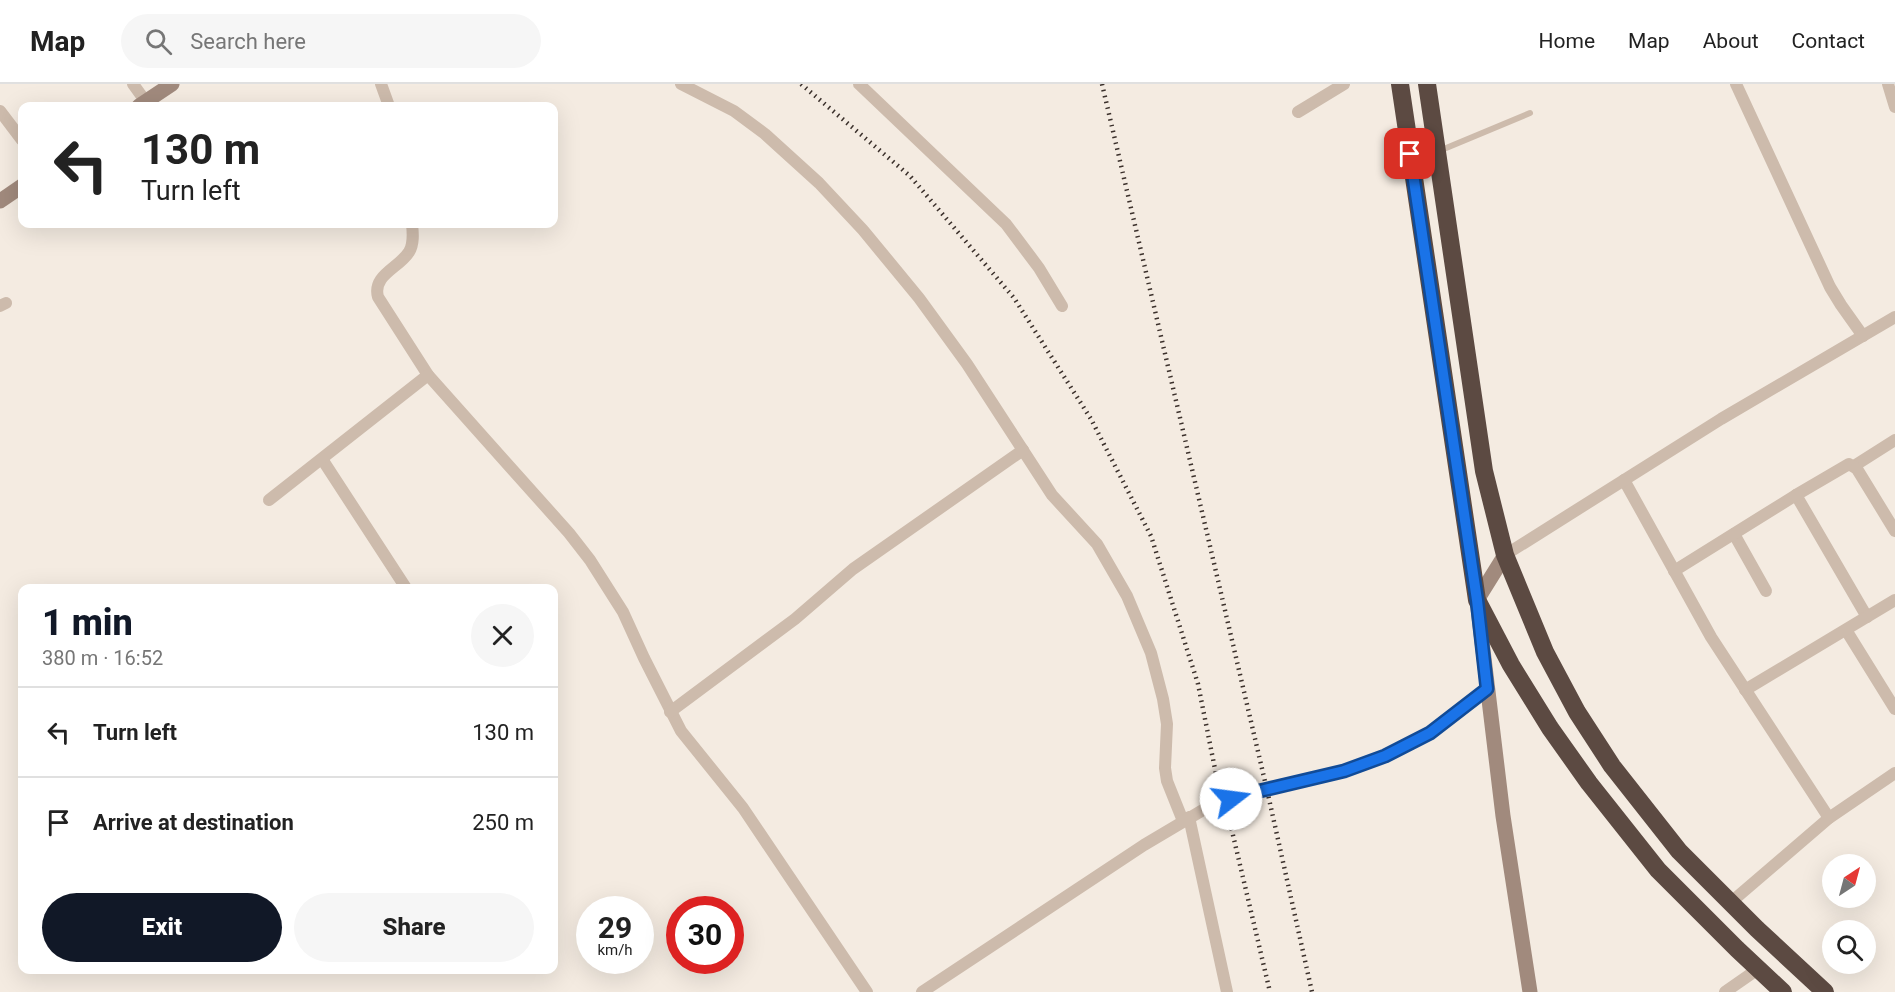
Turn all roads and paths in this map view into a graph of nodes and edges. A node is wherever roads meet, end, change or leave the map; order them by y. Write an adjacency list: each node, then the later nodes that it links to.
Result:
1 (133, 84): 11 (street)
2 (172, 84): 12 (main road)
3 (381, 84): 13 (street)
4 (681, 84): 28 (street)
5 (859, 84): 23 (street)
6 (1344, 84): 16 (street)
7 (1400, 84): 40 (highway)
8 (1426, 84): 19 (highway)
9 (1736, 84): 25 (street)
10 (1888, 84): 14 (street)
11 (141, 102)
12 (145, 102)
13 (388, 102)
14 (1895, 107)
15 (0, 111): 18 (street)
16 (1298, 112)
17 (1530, 113): 19 (lane)
18 (18, 135)
19 (1437, 152): 36 (highway)
20 (18, 189): 21 (main road)
21 (0, 201)
22 (412, 228): 26 (street)
23 (1062, 306)
24 (1895, 317): 25 (street)
25 (1863, 336): 31 (street)
26 (428, 375): 29 (street); 47 (street)
27 (1895, 440): 30 (street)
28 (1023, 450): 47 (street); 50 (street)
29 (322, 459): 33 (street); 38 (street)
30 (1854, 466): 32 (street); 34 (street)
31 (1624, 480): 36 (street); 37 (street)
32 (1796, 495): 35 (street); 42 (street)
33 (269, 500)
34 (1895, 531)
35 (1734, 534): 37 (street); 39 (street)
36 (1505, 555): 40 (main road); 51 (highway)
37 (1674, 572): 45 (street)
38 (403, 584)
39 (1766, 591)
40 (1477, 600): 44 (main road); 52 (highway)
41 (1895, 600): 42 (street)
42 (1867, 617): 43 (street)
43 (1846, 630): 45 (street); 46 (street)
44 (1487, 689): 50 (street); 56 (main road)
45 (1745, 690): 49 (street)
46 (1895, 709)
47 (670, 712): 53 (street)
48 (1895, 772): 49 (street)
49 (1829, 818): 51 (street)
50 (1186, 819): 54 (street); 55 (street)
51 (1731, 903): 59 (highway)
52 (1758, 969): 57 (street); 58 (highway)
53 (867, 992)
54 (922, 992)
55 (1227, 992)
56 (1530, 992)
57 (1725, 992)
58 (1784, 992)
59 (1825, 992)

